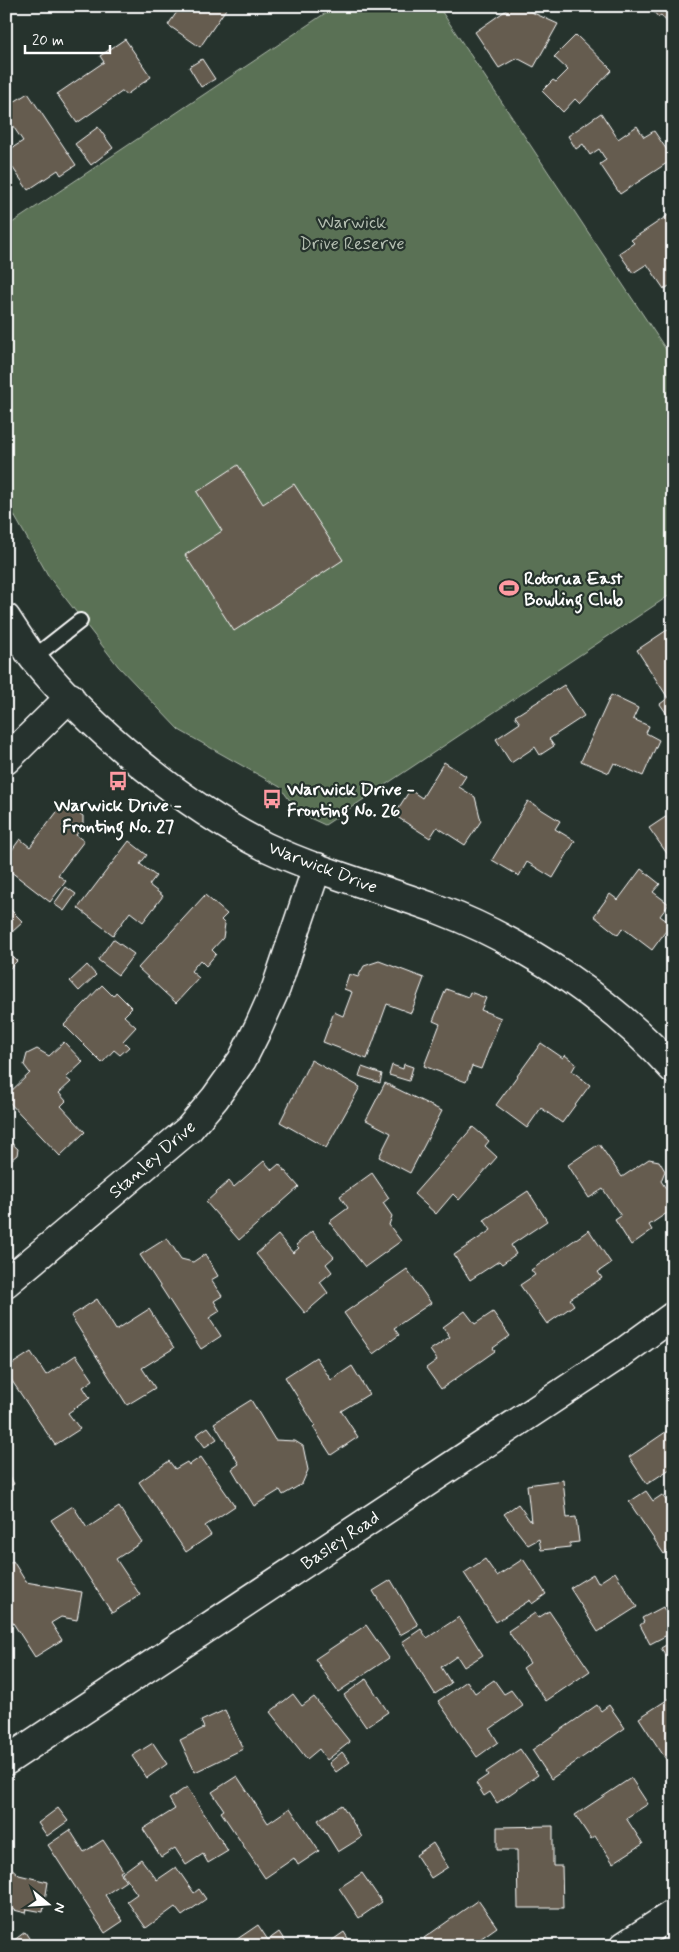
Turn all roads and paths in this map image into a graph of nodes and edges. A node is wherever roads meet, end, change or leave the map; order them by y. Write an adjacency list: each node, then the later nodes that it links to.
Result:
1 (6, 618): 3 (street, Warwick Drive)
2 (80, 622): 3 (lane)
3 (33, 658): 4 (street, Warwick Drive)
4 (70, 697): 5 (street); 6 (street, Warwick Drive)
5 (6, 760)
6 (317, 867): 7 (street, Warwick Drive); 8 (street, Stanley Drive)
7 (673, 1069)
8 (6, 1283)
9 (673, 1316): 10 (street, Basley Road)
10 (6, 1761)
11 (673, 1914): 12 (street)
12 (624, 1946)

